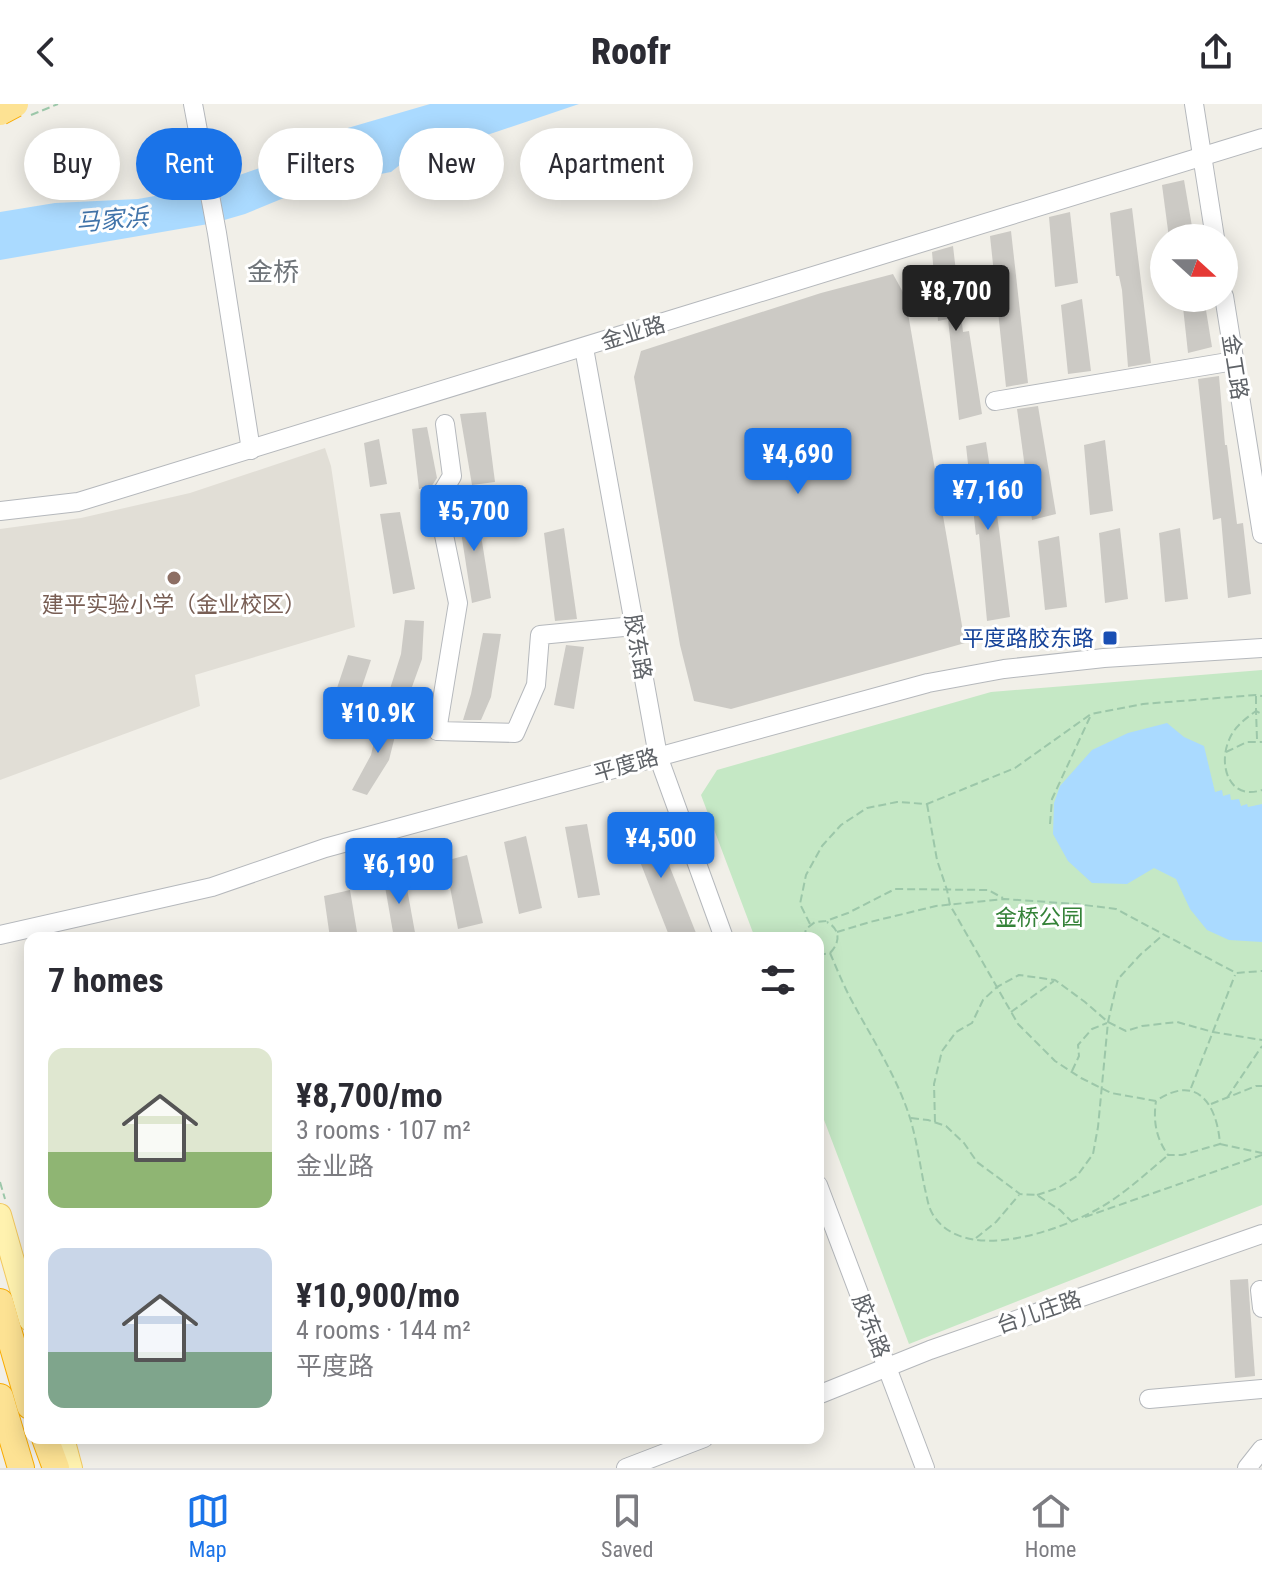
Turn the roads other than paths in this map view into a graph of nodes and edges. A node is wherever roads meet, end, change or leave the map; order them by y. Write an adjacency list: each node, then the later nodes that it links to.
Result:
1 (16, 104): 4 (highway, bridge)
2 (193, 104): 13 (street)
3 (1194, 104): 6 (street)
4 (0, 111)
5 (1262, 138): 6 (street, 金业路)
6 (1202, 155): 7 (street); 9 (street, 金业路)
7 (1213, 224)
8 (1226, 312): 10 (street, 金工路)
9 (584, 348): 13 (street, 金业路); 16 (street, 胶东路)
10 (1234, 361): 11 (street); 15 (street, 金工路)
11 (995, 401)
12 (445, 424): 16 (street)
13 (251, 450): 14 (street, 金业路)
14 (0, 511)
15 (1262, 534)
16 (634, 626): 18 (street, 胶东路)
17 (1262, 648): 18 (street, 平度路)
18 (658, 756): 19 (street, 胶东路); 20 (street, 平度路)
19 (722, 932)
20 (0, 935)
21 (824, 1201): 26 (street, 胶东路)
22 (0, 1215): 24 (main road)
23 (1262, 1234): 26 (street, 台儿庄路)
24 (24, 1299)
25 (0, 1302): 27 (highway)
26 (887, 1368): 29 (street, 台儿庄路); 44 (street, 胶东路)
27 (24, 1383)
28 (1262, 1389): 31 (street)
29 (824, 1393)
30 (0, 1397): 39 (highway)
31 (1149, 1399)
32 (43, 1444): 40 (highway)
33 (45, 1444): 41 (highway)
34 (65, 1444): 42 (main road)
35 (688, 1444): 43 (street)
36 (1262, 1449): 45 (street)
37 (0, 1453): 38 (highway)
38 (6, 1468)
39 (21, 1468)
40 (48, 1468)
41 (56, 1468)
42 (71, 1468)
43 (626, 1468)
44 (925, 1468)
45 (1247, 1468)

